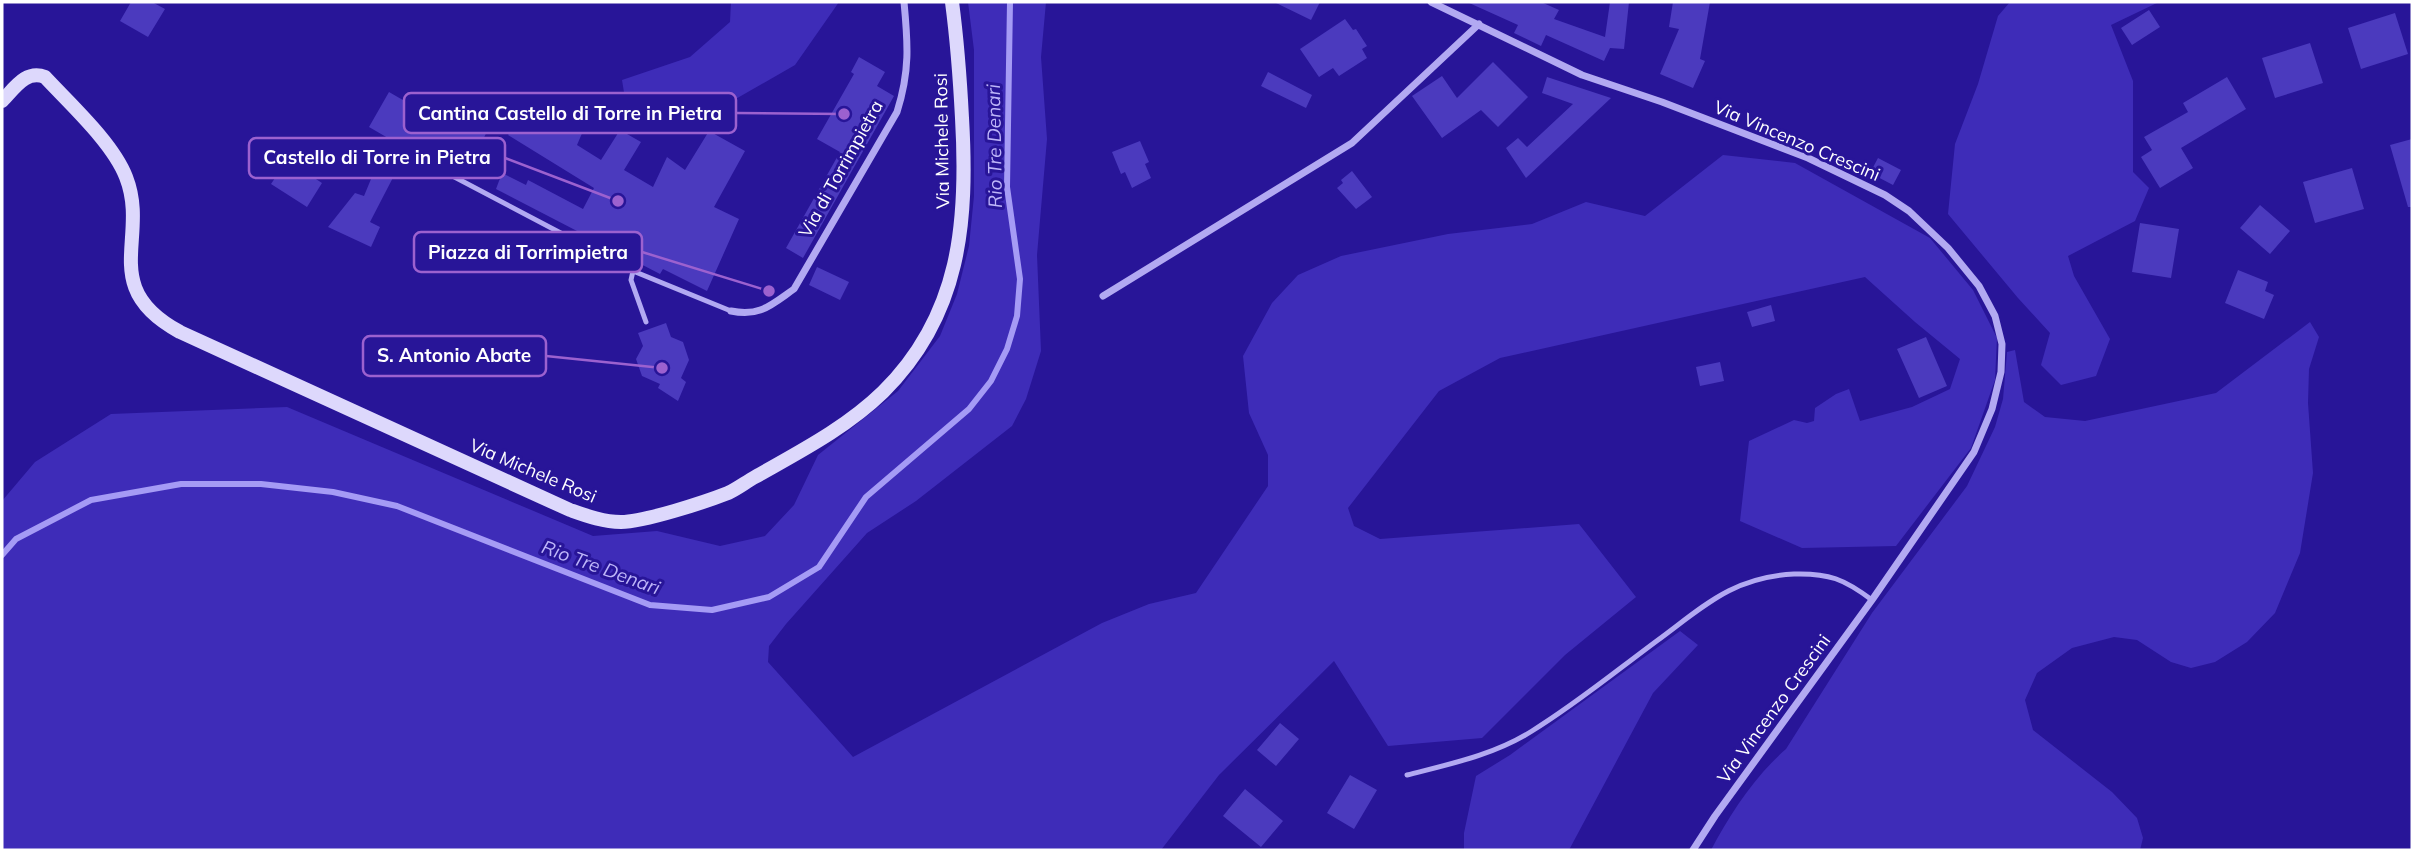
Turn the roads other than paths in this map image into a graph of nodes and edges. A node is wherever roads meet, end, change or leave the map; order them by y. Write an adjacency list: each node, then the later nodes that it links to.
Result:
1 (904, 2): 9 (street, Via di Torrimpietra)
2 (952, 2): 5 (street, Via Michele Rosi)
3 (1431, 2): 4 (street, Via Vincenzo Crescini)
4 (1479, 24): 8 (street); 11 (street, Via Vincenzo Crescini)
5 (2, 101)
6 (424, 162): 7 (lane)
7 (634, 271): 9 (lane); 10 (lane)
8 (1103, 296)
9 (731, 311)
10 (646, 322)
11 (1872, 600): 12 (lane); 13 (street, Via Vincenzo Crescini)
12 (1407, 775)
13 (1693, 850)

